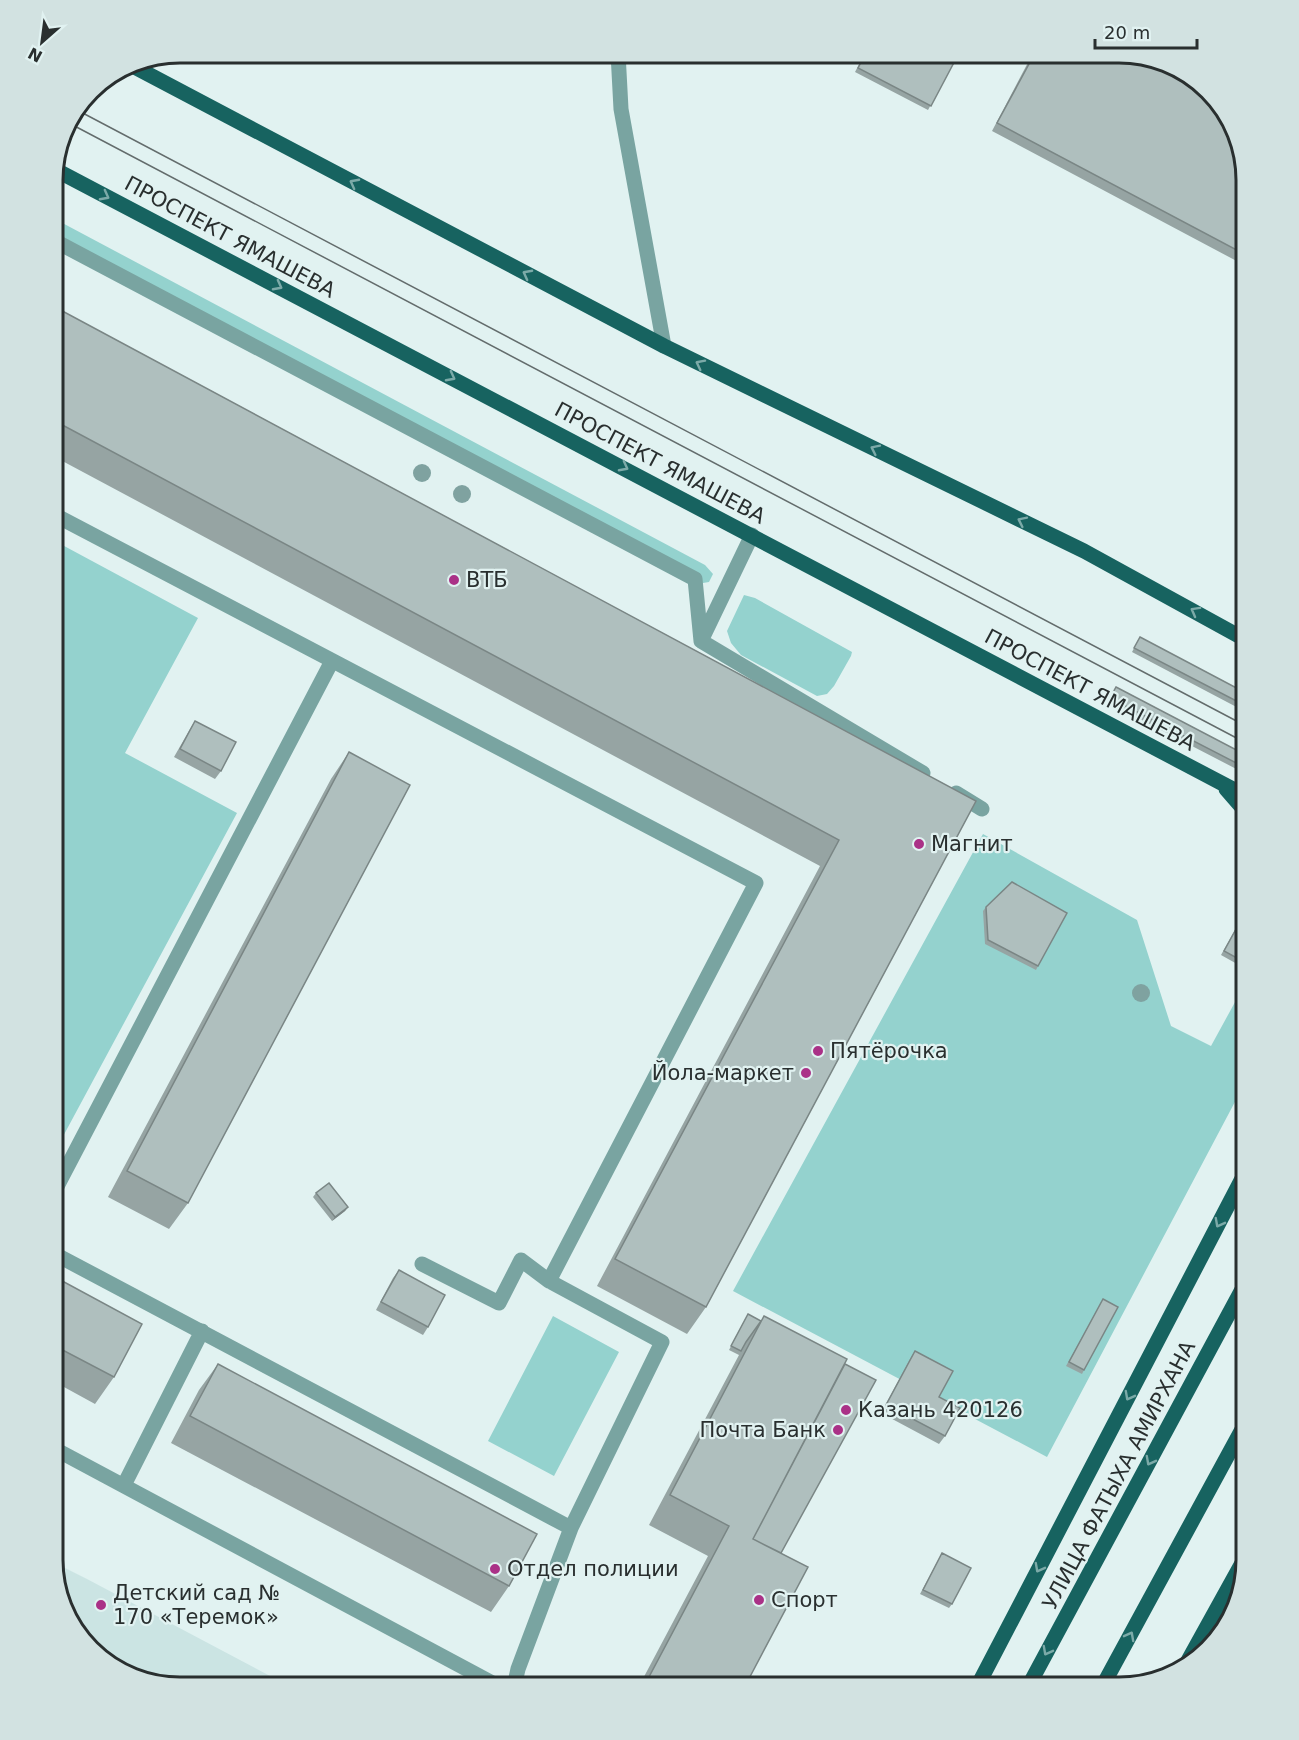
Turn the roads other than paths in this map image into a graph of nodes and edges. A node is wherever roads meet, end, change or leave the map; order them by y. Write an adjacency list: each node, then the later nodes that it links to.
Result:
1 (619, 63): 5 (lane)
2 (141, 70): 5 (main road, one-way to 2)
3 (63, 174): 7 (main road, ПРОСПЕКТ ЯМАШЕВА, one-way to 7)
4 (63, 245): 9 (lane)
5 (664, 346): 8 (main road, one-way to 5)
6 (63, 518): 10 (lane)
7 (752, 535): 9 (lane); 11 (main road, ПРОСПЕКТ ЯМАШЕВА)
8 (1236, 635)
9 (701, 641): 14 (lane)
10 (332, 662): 15 (lane); 19 (lane)
11 (1220, 782): 12 (main road, ПРОСПЕКТ ЯМАШЕВА); 13 (main road)
12 (1236, 791)
13 (1236, 800)
14 (982, 809)
15 (63, 1175)
16 (1236, 1190): 30 (main road, one-way to 30)
17 (63, 1259): 21 (lane)
18 (422, 1264): 19 (lane)
19 (549, 1281): 25 (lane)
20 (1236, 1301): 31 (main road, УЛИЦА ФАТЫХА АМИРХАНА, one-way to 31)
21 (201, 1331): 24 (lane); 25 (lane)
22 (1236, 1440): 32 (main road, one-way to 22)
23 (63, 1454): 24 (lane)
24 (124, 1485): 28 (lane)
25 (572, 1528): 29 (lane)
26 (1235, 1576): 27 (main road)
27 (1194, 1649)
28 (480, 1677)
29 (516, 1677)
30 (983, 1677)
31 (1034, 1677)
32 (1108, 1677)

